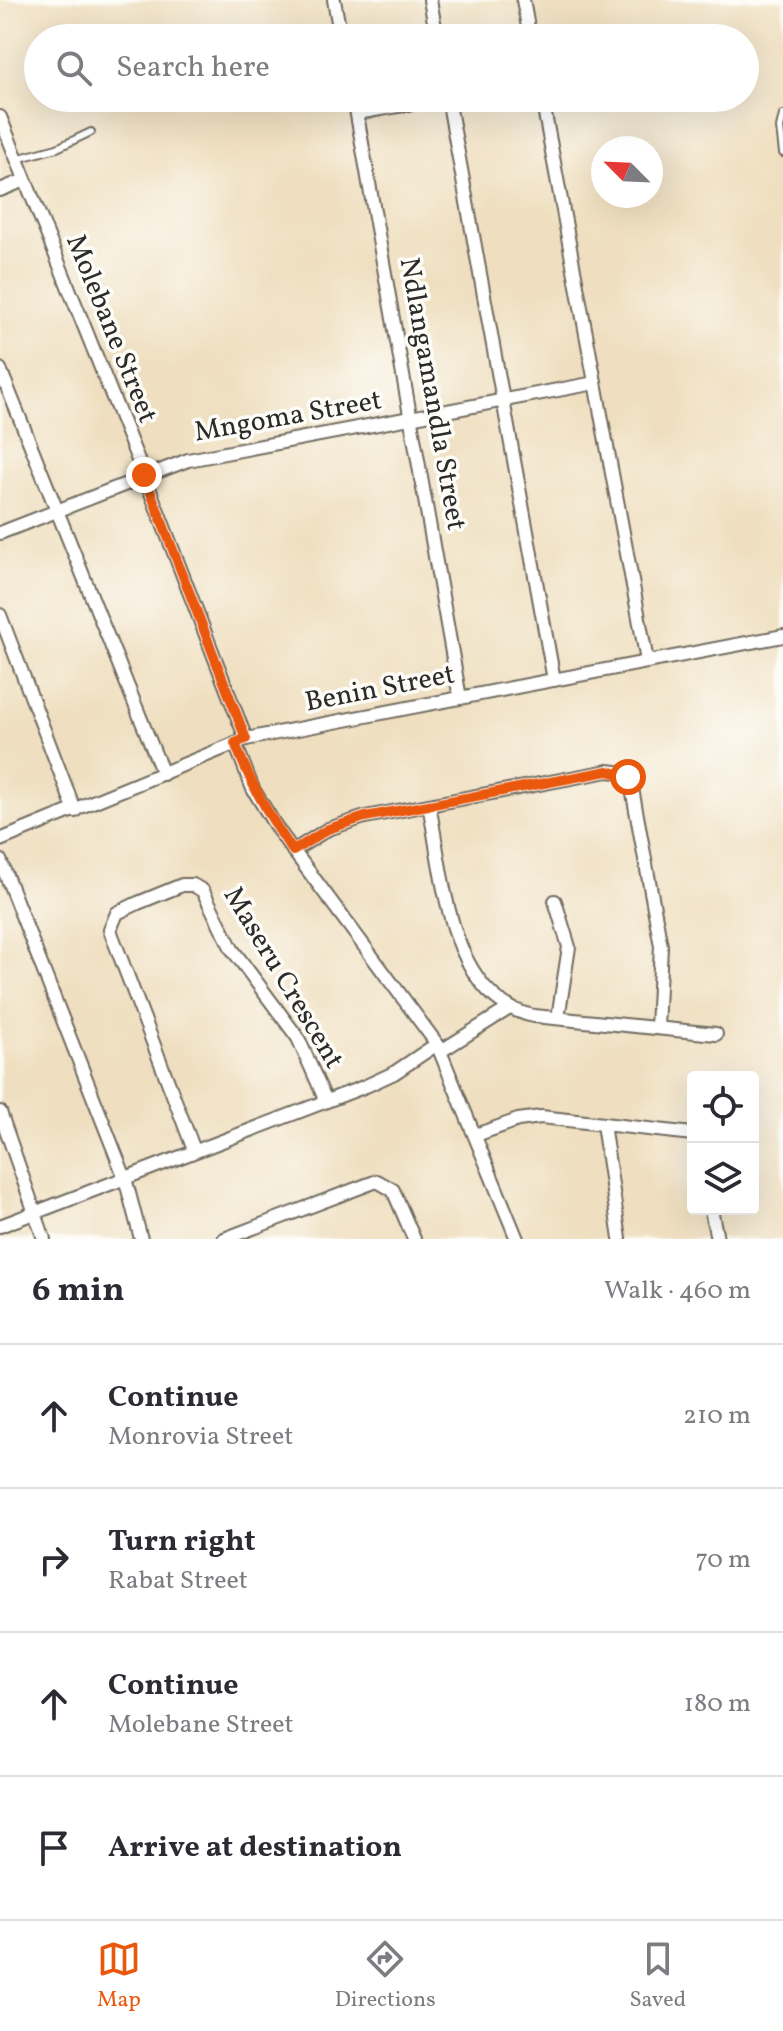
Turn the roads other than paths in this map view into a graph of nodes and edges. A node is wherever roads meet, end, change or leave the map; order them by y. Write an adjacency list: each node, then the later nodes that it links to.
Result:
1 (334, 0): 4 (street)
2 (430, 0): 5 (street)
3 (523, 0): 6 (street)
4 (338, 24)
5 (434, 24)
6 (527, 24)
7 (363, 112): 10 (street)
8 (449, 112): 21 (street)
9 (545, 112): 20 (street)
10 (357, 113): 22 (street, Ndlangamandla Street)
11 (783, 115): 14 (lane)
12 (0, 117): 16 (street, Molebane Street)
13 (91, 132): 16 (lane)
14 (782, 135): 15 (lane)
15 (783, 153)
16 (16, 159): 17 (street, Molebane Street)
17 (25, 180): 18 (street); 23 (street, Molebane Street)
18 (0, 190)
19 (0, 369): 24 (street)
20 (595, 383): 21 (street, Mngoma Street); 28 (street)
21 (501, 403): 22 (street, Mngoma Street); 29 (street)
22 (413, 419): 23 (street, Mngoma Street); 30 (street, Ndlangamandla Street)
23 (144, 475): 24 (street, Mngoma Street); 31 (street, Molebane Street)
24 (55, 511): 25 (street, Mngoma Street); 32 (street)
25 (0, 533)
26 (0, 615): 34 (street)
27 (783, 636): 28 (street, Benin Street)
28 (647, 661): 29 (street, Benin Street)
29 (554, 680): 30 (street, Benin Street)
30 (460, 698): 31 (street, Benin Street)
31 (240, 741): 32 (street, Benin Street); 36 (street, Molebane Street)
32 (163, 774): 34 (street, Benin Street)
33 (429, 805): 36 (street); 39 (street); 41 (street)
34 (75, 811): 35 (street, Benin Street)
35 (0, 840)
36 (293, 851): 43 (street, Molebane Street)
37 (0, 860): 50 (street)
38 (555, 901): 40 (street)
39 (508, 1009): 40 (street); 43 (street)
40 (558, 1018): 41 (street)
41 (657, 1028): 42 (street)
42 (716, 1034)
43 (439, 1048): 44 (street); 48 (street, Molebane Street)
44 (326, 1101): 49 (street); 49 (street, Maseru Crescent)
45 (0, 1112): 51 (street)
46 (603, 1124): 47 (street); 48 (street); 59 (street)
47 (687, 1133)
48 (476, 1135): 58 (street, Molebane Street)
49 (194, 1150): 50 (street)
50 (125, 1178): 51 (street); 55 (street)
51 (36, 1212): 53 (street); 54 (street)
52 (712, 1215): 60 (street)
53 (0, 1226)
54 (44, 1239)
55 (141, 1239)
56 (224, 1239): 57 (street)
57 (414, 1239)
58 (517, 1239)
59 (620, 1239)
60 (717, 1239)

